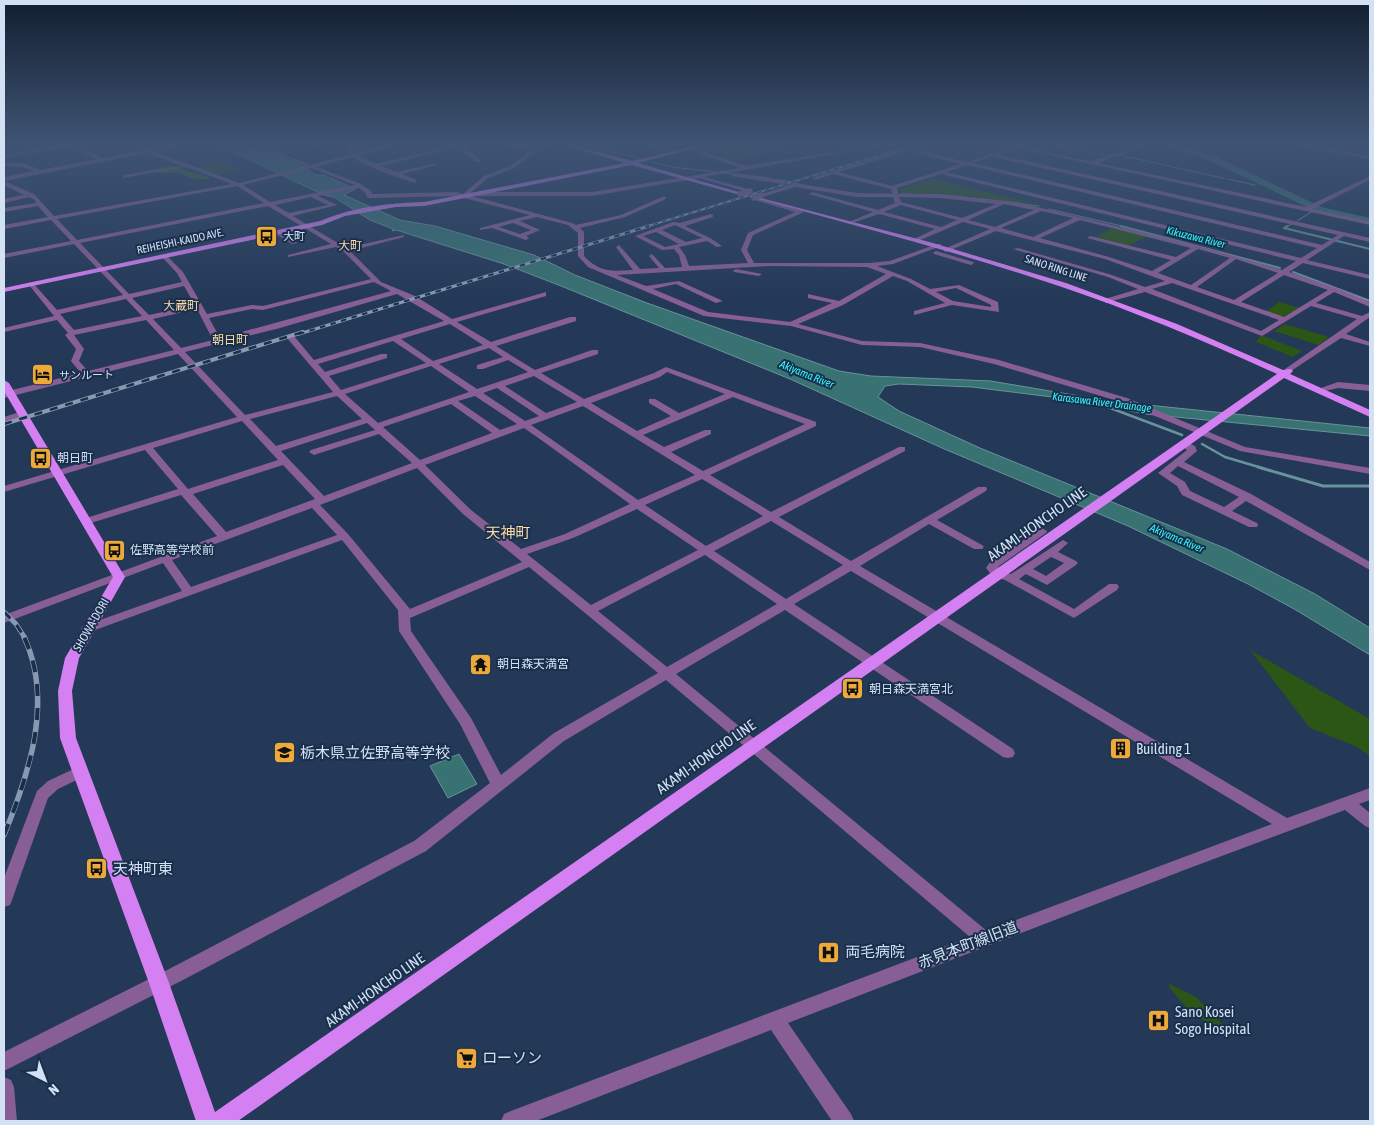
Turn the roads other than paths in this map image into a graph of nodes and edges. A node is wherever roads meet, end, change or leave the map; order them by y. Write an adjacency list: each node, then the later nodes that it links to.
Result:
1 (32, 195): 30 (street)
2 (30, 196): 27 (street)
3 (174, 196): 45 (street)
4 (256, 196): 31 (street)
5 (311, 196): 31 (street)
6 (314, 196): 41 (street)
7 (369, 196): 8 (street)
8 (384, 196)
9 (456, 196): 10 (street)
10 (464, 196): 42 (street); 54 (main road, REIHEISHI-KAIDO AVE.)
11 (552, 196): 12 (street)
12 (581, 196)
13 (753, 196): 101 (street)
14 (754, 196): 50 (main road, SANO RING LINE)
15 (817, 196): 38 (street)
16 (876, 196): 17 (street)
17 (895, 196): 26 (street); 32 (street)
18 (1036, 196): 28 (street)
19 (1068, 196): 28 (street)
20 (1102, 196): 44 (street)
21 (1175, 196): 33 (street)
22 (1233, 196): 33 (street)
23 (1245, 196): 34 (street)
24 (1334, 196): 34 (street)
25 (664, 198): 63 (street)
26 (962, 198): 29 (street); 39 (street)
27 (4, 201)
28 (1058, 201): 36 (street); 58 (street)
29 (1003, 202): 36 (street); 47 (street)
30 (39, 204): 37 (street); 45 (street)
31 (270, 204): 41 (street); 78 (street)
32 (899, 204): 38 (street); 39 (street)
33 (1213, 204): 35 (street); 68 (street)
34 (1311, 207): 52 (street)
35 (1206, 208)
36 (1041, 209): 46 (street); 62 (street)
37 (4, 210)
38 (876, 212): 50 (street); 61 (street)
39 (930, 212): 47 (street)
40 (1198, 212): 44 (street)
41 (288, 215): 54 (street)
42 (540, 215): 49 (street); 63 (street)
43 (711, 216): 53 (street)
44 (1190, 216): 48 (street); 89 (street)
45 (52, 218): 57 (street); 78 (street)
46 (1079, 218): 56 (street); 71 (street)
47 (962, 220): 61 (street); 62 (street)
48 (1183, 220)
49 (513, 221): 55 (street); 70 (street)
50 (853, 222): 74 (main road, SANO RING LINE); 86 (main road, SANO RING LINE)
51 (1175, 224): 58 (street)
52 (1370, 224)
53 (681, 225): 60 (street); 73 (street)
54 (308, 226): 65 (main road, REIHEISHI-KAIDO AVE.); 84 (street)
55 (492, 226): 59 (street); 70 (street)
56 (1114, 226): 64 (street); 67 (street)
57 (4, 227)
58 (1167, 228): 67 (street); 99 (street)
59 (482, 229)
60 (656, 229): 81 (street); 82 (street)
61 (941, 229): 74 (street)
62 (997, 229): 71 (street); 86 (street)
63 (579, 230): 110 (street)
64 (1106, 230)
65 (276, 232): 80 (street); 94 (main road, REIHEISHI-KAIDO AVE.)
66 (1098, 234): 72 (street)
67 (1153, 234): 75 (street)
68 (1343, 234): 77 (street); 89 (street)
69 (402, 236): 84 (street)
70 (519, 236): 76 (street)
71 (1035, 238): 90 (street); 120 (street)
72 (1090, 238): 90 (street); 91 (street)
73 (708, 239): 81 (street); 83 (street)
74 (918, 239): 86 (main road, SANO RING LINE)
75 (1166, 239): 79 (street); 88 (street)
76 (530, 240)
77 (1370, 240)
78 (76, 242): 93 (street); 106 (street)
79 (1158, 243)
80 (294, 244)
81 (685, 244): 82 (street)
82 (675, 246): 104 (street)
83 (718, 246)
84 (341, 247): 95 (street); 114 (street)
85 (619, 247): 107 (street)
86 (942, 247): 92 (street); 128 (main road, SANO RING LINE)
87 (1151, 247): 91 (street)
88 (1197, 247): 97 (street); 98 (street)
89 (1323, 247): 99 (street)
90 (1071, 248): 109 (street)
91 (1143, 251): 98 (street)
92 (923, 252): 100 (street); 102 (street)
93 (4, 256)
94 (164, 256): 106 (main road, REIHEISHI-KAIDO AVE.); 116 (street)
95 (290, 256)
96 (652, 256): 103 (street)
97 (1235, 258): 108 (street); 118 (street)
98 (1176, 260): 109 (street)
99 (1302, 261): 108 (street); 113 (street)
100 (970, 263)
101 (752, 265): 102 (street); 105 (street)
102 (869, 265): 112 (street)
103 (662, 268): 104 (street); 107 (street)
104 (686, 268): 105 (street)
105 (705, 268): 111 (street)
106 (101, 270): 117 (main road, REIHEISHI-KAIDO AVE.); 126 (street)
107 (637, 270): 110 (street)
108 (1284, 272): 121 (street); 130 (street)
109 (1154, 273): 115 (street)
110 (605, 274): 119 (street)
111 (759, 274)
112 (892, 274): 123 (street); 131 (street)
113 (1370, 277)
114 (375, 280): 124 (street); 139 (street)
115 (1174, 280): 118 (street); 120 (street)
116 (187, 282): 126 (street); 135 (street)
117 (31, 284): 122 (main road, REIHEISHI-KAIDO AVE.); 137 (street)
118 (1192, 287): 130 (street)
119 (643, 289): 129 (street); 144 (street)
120 (1145, 289): 128 (street); 142 (street)
121 (1334, 289): 133 (street); 134 (street)
122 (4, 290)
123 (928, 290): 132 (street); 132 (street)
124 (398, 291): 143 (street); 150 (street)
125 (542, 294): 143 (street)
126 (126, 295): 137 (street); 138 (street)
127 (812, 296): 131 (street)
128 (1110, 300): 161 (main road, SANO RING LINE)
129 (719, 301)
130 (1236, 302): 142 (street)
131 (840, 303): 144 (street)
132 (952, 303): 136 (street)
133 (1311, 304): 140 (street); 142 (street)
134 (1370, 305)
135 (198, 307): 138 (street); 139 (street)
136 (917, 313)
137 (56, 315): 145 (street); 146 (street)
138 (147, 316): 146 (street); 153 (street)
139 (204, 317): 150 (street)
140 (1367, 317): 147 (street)
141 (573, 319): 152 (street)
142 (1285, 320)
143 (450, 322): 149 (street); 152 (street)
144 (791, 324): 184 (street)
145 (4, 330)
146 (72, 333): 162 (street)
147 (1341, 335): 151 (street); 161 (street)
148 (291, 338): 157 (street)
149 (394, 338): 157 (street); 158 (street)
150 (218, 341): 153 (street)
151 (1370, 344)
152 (490, 345): 156 (street); 158 (street)
153 (179, 351): 162 (street); 180 (street)
154 (595, 352): 160 (street)
155 (384, 356): 163 (street)
156 (510, 357): 159 (street); 160 (street)
157 (312, 363): 163 (street)
158 (432, 364): 168 (street); 169 (street)
159 (480, 367)
160 (535, 372): 165 (street); 174 (street)
161 (1286, 373): 166 (main road); 177 (main road); 184 (main road, AKAMI-HONCHO LINE)
162 (87, 375): 171 (street)
163 (323, 375): 168 (street)
164 (4, 383): 171 (main road)
165 (498, 385): 169 (street); 178 (street)
166 (1325, 388): 167 (street); 175 (main road)
167 (1370, 388)
168 (339, 393): 180 (street); 183 (street)
169 (476, 393): 172 (street); 182 (street)
170 (732, 394): 174 (street); 179 (street); 199 (street)
171 (7, 395): 176 (main road)
172 (452, 401): 183 (street); 186 (street)
173 (652, 401): 179 (street)
174 (585, 402): 178 (street); 187 (street)
175 (1370, 409)
176 (23, 414): 181 (street); 198 (main road)
177 (1370, 414)
178 (546, 417): 182 (street)
179 (679, 417): 187 (street)
180 (243, 418): 189 (street); 191 (street)
181 (4, 420)
182 (524, 425): 186 (street); 205 (street)
183 (374, 426): 191 (street); 193 (street); 196 (street)
184 (1202, 431): 188 (main road, AKAMI-HONCHO LINE); 197 (street)
185 (708, 432): 192 (street)
186 (499, 434): 196 (street)
187 (637, 434): 192 (street)
188 (1184, 444): 195 (street); 214 (main road, AKAMI-HONCHO LINE)
189 (147, 446): 198 (street); 202 (street)
190 (902, 449): 207 (street)
191 (274, 450): 194 (street)
192 (664, 451): 199 (street)
193 (314, 452)
194 (284, 461): 202 (street); 204 (street)
195 (1176, 462): 203 (street); 206 (street)
196 (418, 464): 204 (street); 218 (street)
197 (1370, 471)
198 (57, 472): 200 (street); 209 (main road)
199 (701, 474): 205 (street); 207 (street)
200 (4, 489)
201 (982, 489): 208 (street)
202 (184, 492): 209 (street); 213 (street)
203 (1247, 496): 206 (street); 222 (street)
204 (319, 502): 212 (street); 213 (street)
205 (638, 504): 216 (street); 218 (street)
206 (1225, 511): 210 (street)
207 (772, 516): 216 (street); 221 (street)
208 (929, 520): 215 (street); 221 (street)
209 (87, 521): 224 (main road)
210 (1253, 525)
211 (1042, 531): 225 (street)
212 (344, 536): 227 (street); 230 (street)
213 (224, 537): 219 (street)
214 (1061, 538): 217 (street); 225 (main road, AKAMI-HONCHO LINE)
215 (978, 546)
216 (707, 550): 228 (street); 229 (street)
217 (1050, 552): 223 (street); 223 (street)
218 (520, 553): 220 (street)
219 (166, 559): 224 (street); 227 (street)
220 (531, 562): 229 (street); 230 (street)
221 (852, 566): 228 (street); 231 (street)
222 (1370, 567)
223 (1026, 570): 225 (street)
224 (119, 577): 232 (street); 233 (main road, SHOWA-DORI)
225 (1003, 577): 226 (street); 231 (main road, AKAMI-HONCHO LINE)
226 (1113, 587)
227 (188, 593): 233 (street)
228 (787, 604): 234 (street); 235 (street)
229 (590, 610): 235 (street)
230 (404, 616): 239 (street)
231 (939, 618): 234 (main road, AKAMI-HONCHO LINE); 243 (street)
232 (4, 619)
233 (87, 629): 238 (main road, SHOWA-DORI)
234 (874, 663): 236 (main road, AKAMI-HONCHO LINE); 237 (street)
235 (667, 674): 236 (street); 239 (street)
236 (754, 747): 245 (street); 253 (main road, AKAMI-HONCHO LINE)
237 (1008, 753)
238 (80, 772): 244 (street); 246 (main road)
239 (498, 785): 246 (street)
240 (1370, 794): 241 (street, 赤見本町線旧道)
241 (1346, 802): 242 (street); 243 (street, 赤見本町線旧道)
242 (1370, 822)
243 (1286, 825): 245 (street, 赤見本町線旧道)
244 (4, 900)
245 (985, 939): 247 (street, 赤見本町線旧道)
246 (159, 983): 248 (street); 252 (main road)
247 (775, 1020): 250 (street, 赤見本町線旧道); 254 (street)
248 (4, 1062)
249 (4, 1087): 251 (street)
250 (515, 1120)
251 (7, 1121)
252 (207, 1121)
253 (220, 1121)
254 (844, 1121)

